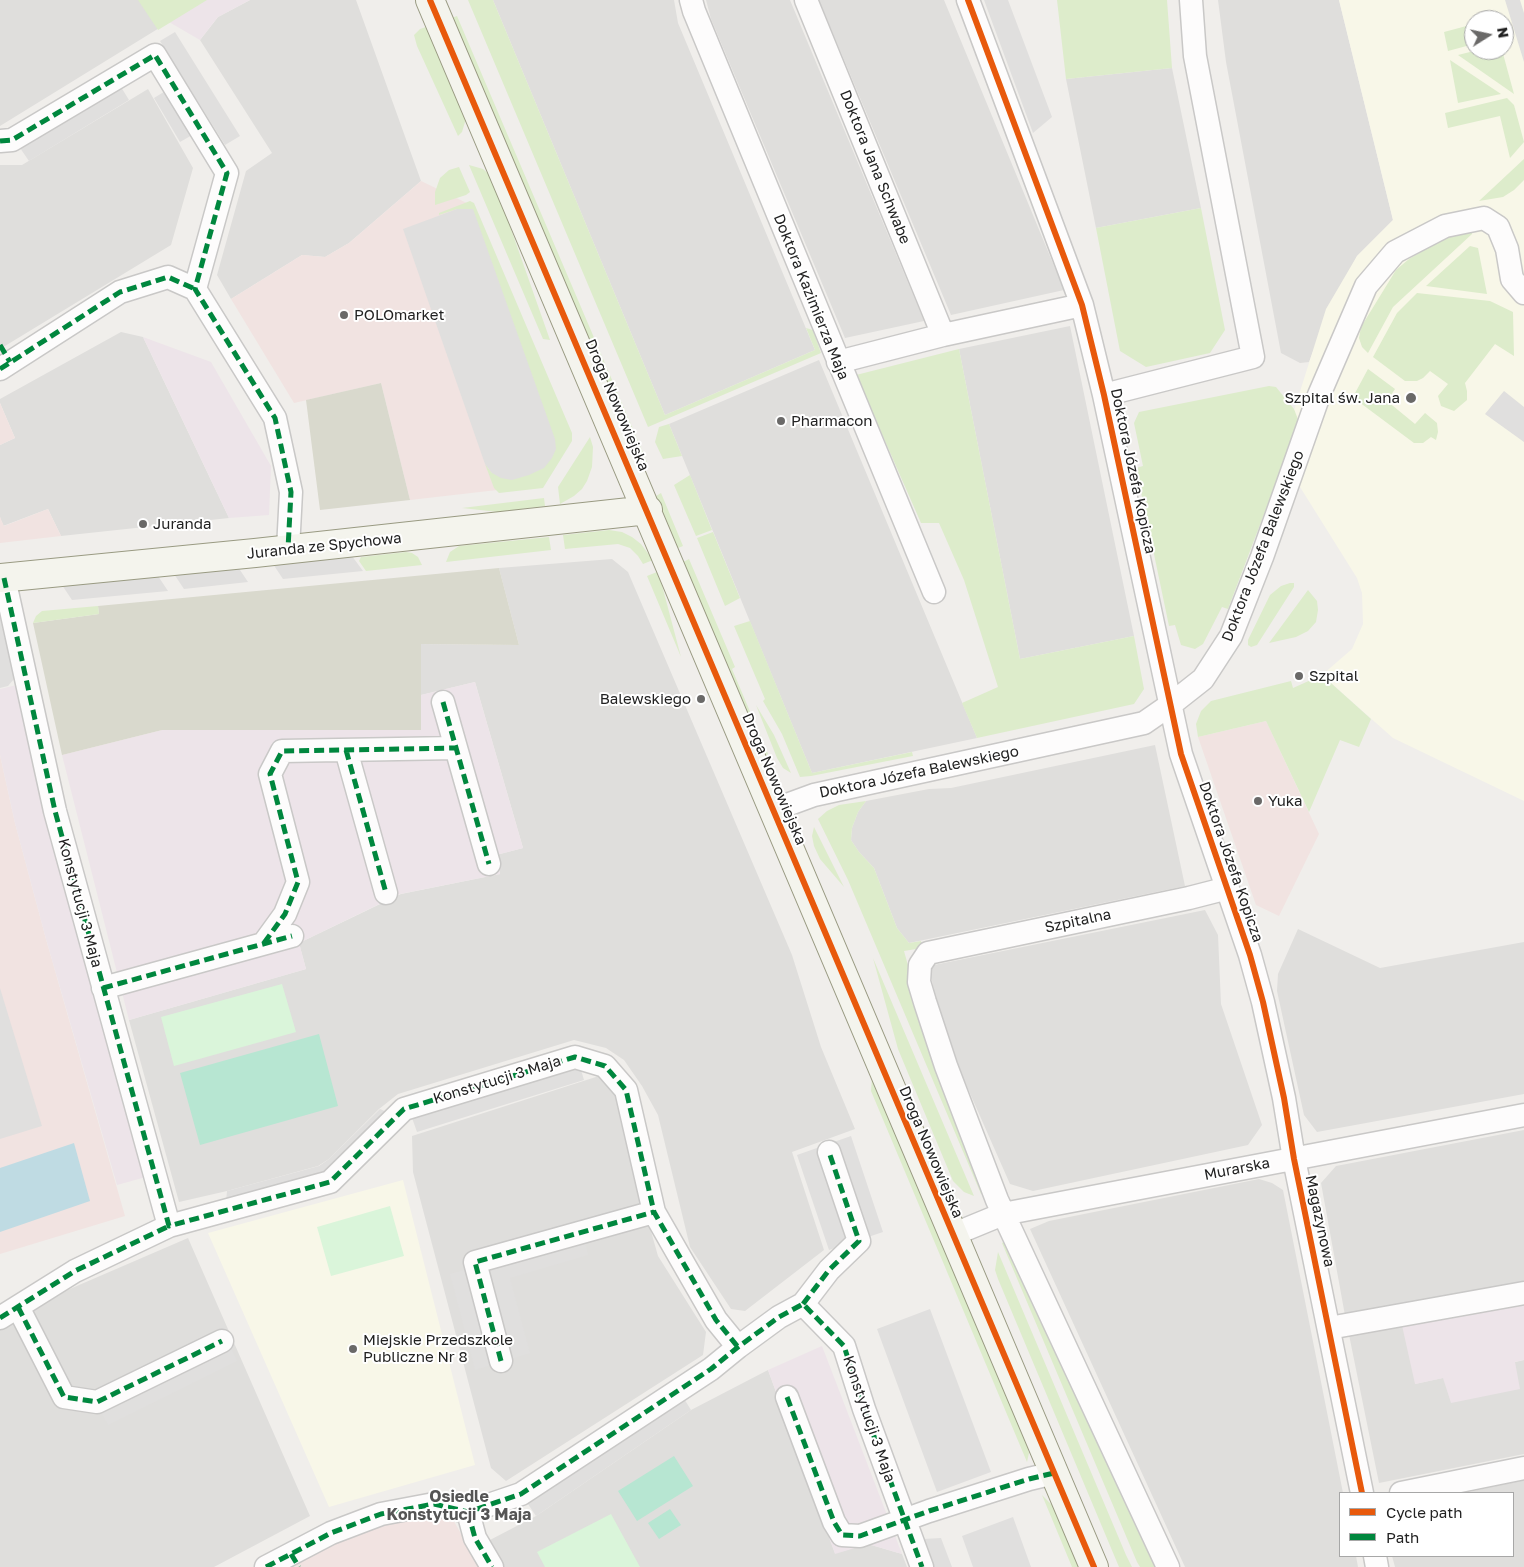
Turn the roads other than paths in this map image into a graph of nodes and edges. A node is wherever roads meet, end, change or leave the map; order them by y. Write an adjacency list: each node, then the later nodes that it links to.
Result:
1 (430, 0): 14 (street, Droga Nowowiejska)
2 (691, 0): 12 (street, Doktora Kazimierza Maja)
3 (806, 0): 10 (street, Doktora Jana Schwabe)
4 (968, 0): 9 (street, Doktora Józefa Kopicza)
5 (1191, 0): 13 (street, Doktora Józefa Kopicza)
6 (0, 141): 7 (street)
7 (196, 289): 11 (street); 15 (street)
8 (1524, 293): 19 (street, Doktora Józefa Balewskiego)
9 (1082, 305): 10 (street); 13 (street, Doktora Józefa Kopicza)
10 (943, 335): 12 (street)
11 (3, 358)
12 (838, 362): 17 (street, Doktora Kazimierza Maja)
13 (1104, 395): 19 (street, Doktora Józefa Kopicza)
14 (648, 510): 15 (street, Juranda ze Spychowa); 22 (street, Droga Nowowiejska)
15 (288, 549): 16 (street, Juranda ze Spychowa)
16 (2, 578): 29 (street, Konstytucji 3 Maja)
17 (934, 592)
18 (443, 702): 20 (street)
19 (1170, 704): 22 (street, Doktora Józefa Balewskiego); 24 (street, Doktora Józefa Kopicza)
20 (456, 748): 21 (street); 23 (street)
21 (346, 750): 25 (street); 27 (street)
22 (773, 810): 36 (street, Droga Nowowiejska)
23 (488, 864)
24 (1228, 888): 28 (street, Doktora Józefa Kopicza); 34 (street, Szpitalna)
25 (386, 893)
26 (292, 936): 27 (street)
27 (264, 943): 29 (street)
28 (1250, 955): 32 (street, Magazynowa)
29 (103, 988): 35 (street, Konstytucji 3 Maja)
30 (1524, 1115): 32 (street, Murarska)
31 (829, 1152): 38 (street)
32 (1294, 1159): 34 (street, Murarska); 40 (street, Magazynowa)
33 (654, 1212): 35 (street, Konstytucji 3 Maja); 42 (street, Konstytucji 3 Maja); 43 (street)
34 (1004, 1214): 36 (street, Murarska); 56 (street)
35 (169, 1226): 39 (street, Konstytucji 3 Maja)
36 (952, 1235): 46 (street, Droga Nowowiejska)
37 (1524, 1293): 40 (street)
38 (803, 1304): 42 (street); 50 (street, Konstytucji 3 Maja)
39 (9, 1312): 41 (street)
40 (1329, 1328): 47 (street, Magazynowa)
41 (222, 1341)
42 (738, 1347): 49 (street)
43 (501, 1361)
44 (787, 1397): 50 (street)
45 (1524, 1468): 48 (street)
46 (1054, 1474): 50 (street); 55 (street, Droga Nowowiejska)
47 (1362, 1492)
48 (1406, 1492)
49 (468, 1512): 51 (street); 53 (street)
50 (904, 1519): 54 (street, Konstytucji 3 Maja)
51 (295, 1560): 52 (street)
52 (266, 1567)
53 (492, 1567)
54 (922, 1567)
55 (1094, 1567)
56 (1168, 1567)

